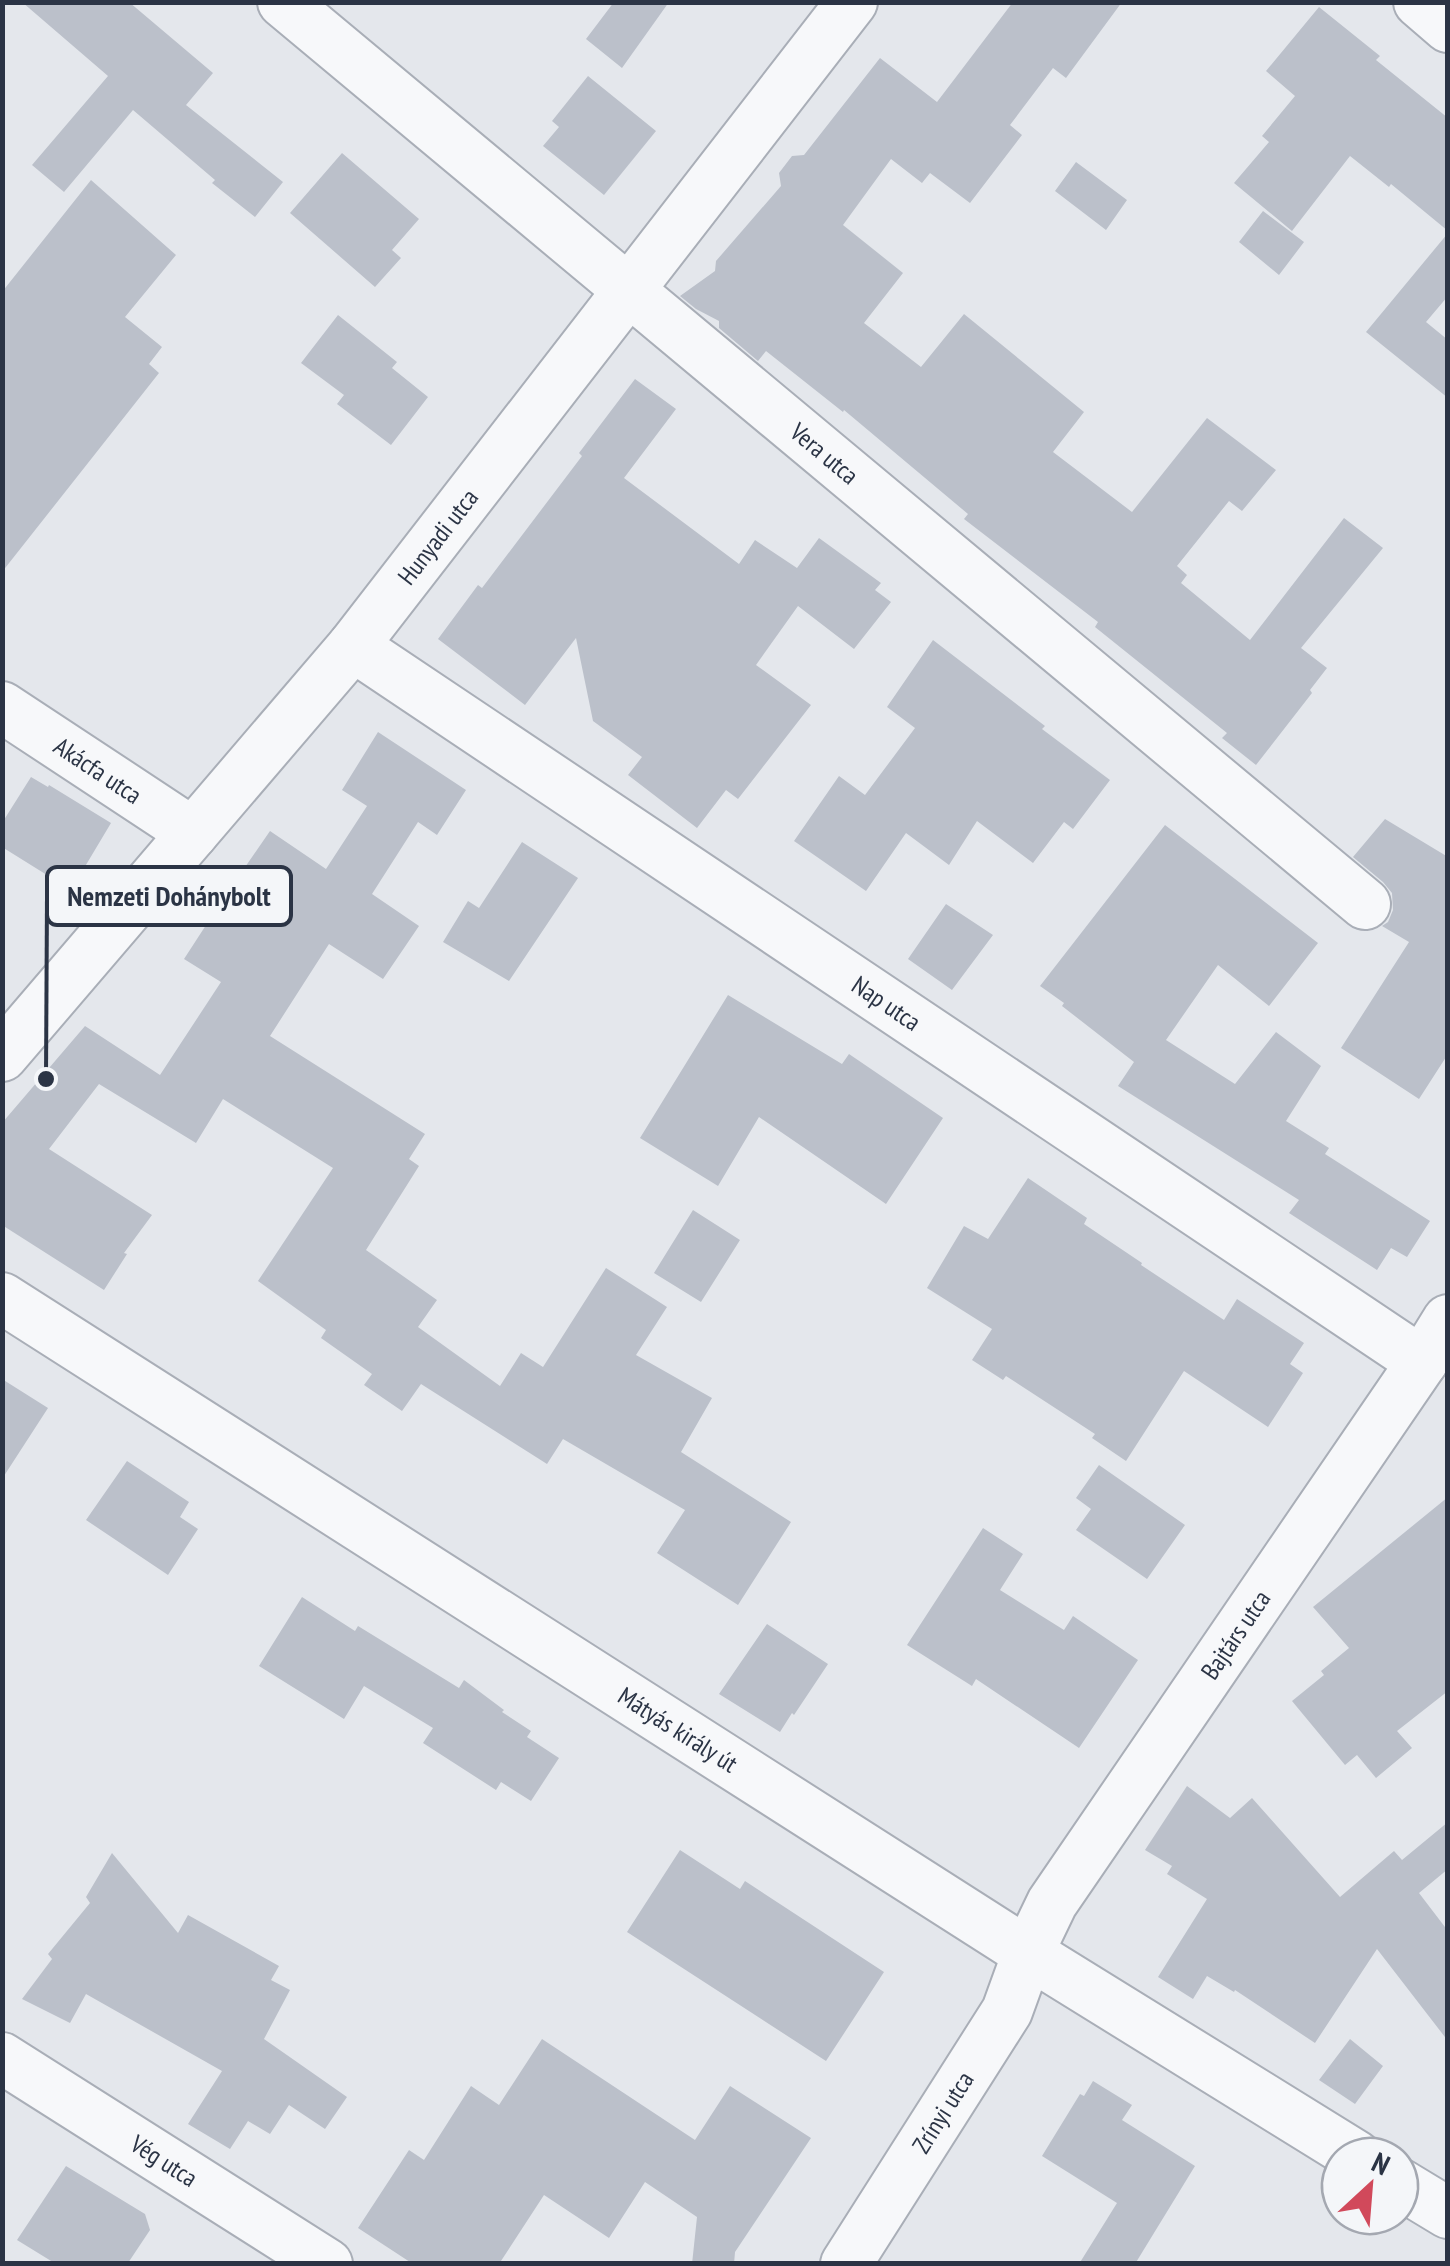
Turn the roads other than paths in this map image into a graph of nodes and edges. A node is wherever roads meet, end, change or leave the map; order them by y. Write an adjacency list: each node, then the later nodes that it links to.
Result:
1 (283, 2): 5 (street, Vera utca)
2 (852, 2): 5 (street, Hunyadi utca)
3 (1419, 2): 4 (street)
4 (1448, 26)
5 (630, 290): 6 (street, Hunyadi utca); 9 (street, Vera utca)
6 (353, 646): 8 (street, Hunyadi utca); 13 (street, Nap utca)
7 (2, 707): 8 (street, Akácfa utca)
8 (192, 833): 10 (street, Hunyadi utca)
9 (1364, 904)
10 (2, 1056)
11 (2, 1298): 14 (street, Mátyás király út)
12 (1448, 1320): 13 (street, Bajtárs utca)
13 (1422, 1362): 14 (street, Bajtárs utca)
14 (1028, 1953): 16 (street, Mátyás király út); 20 (street, Zrínyi utca)
15 (2, 2058): 19 (street, Vég utca)
16 (1324, 2136)
17 (1420, 2196): 18 (street)
18 (1448, 2213)
19 (327, 2264)
20 (846, 2264)

